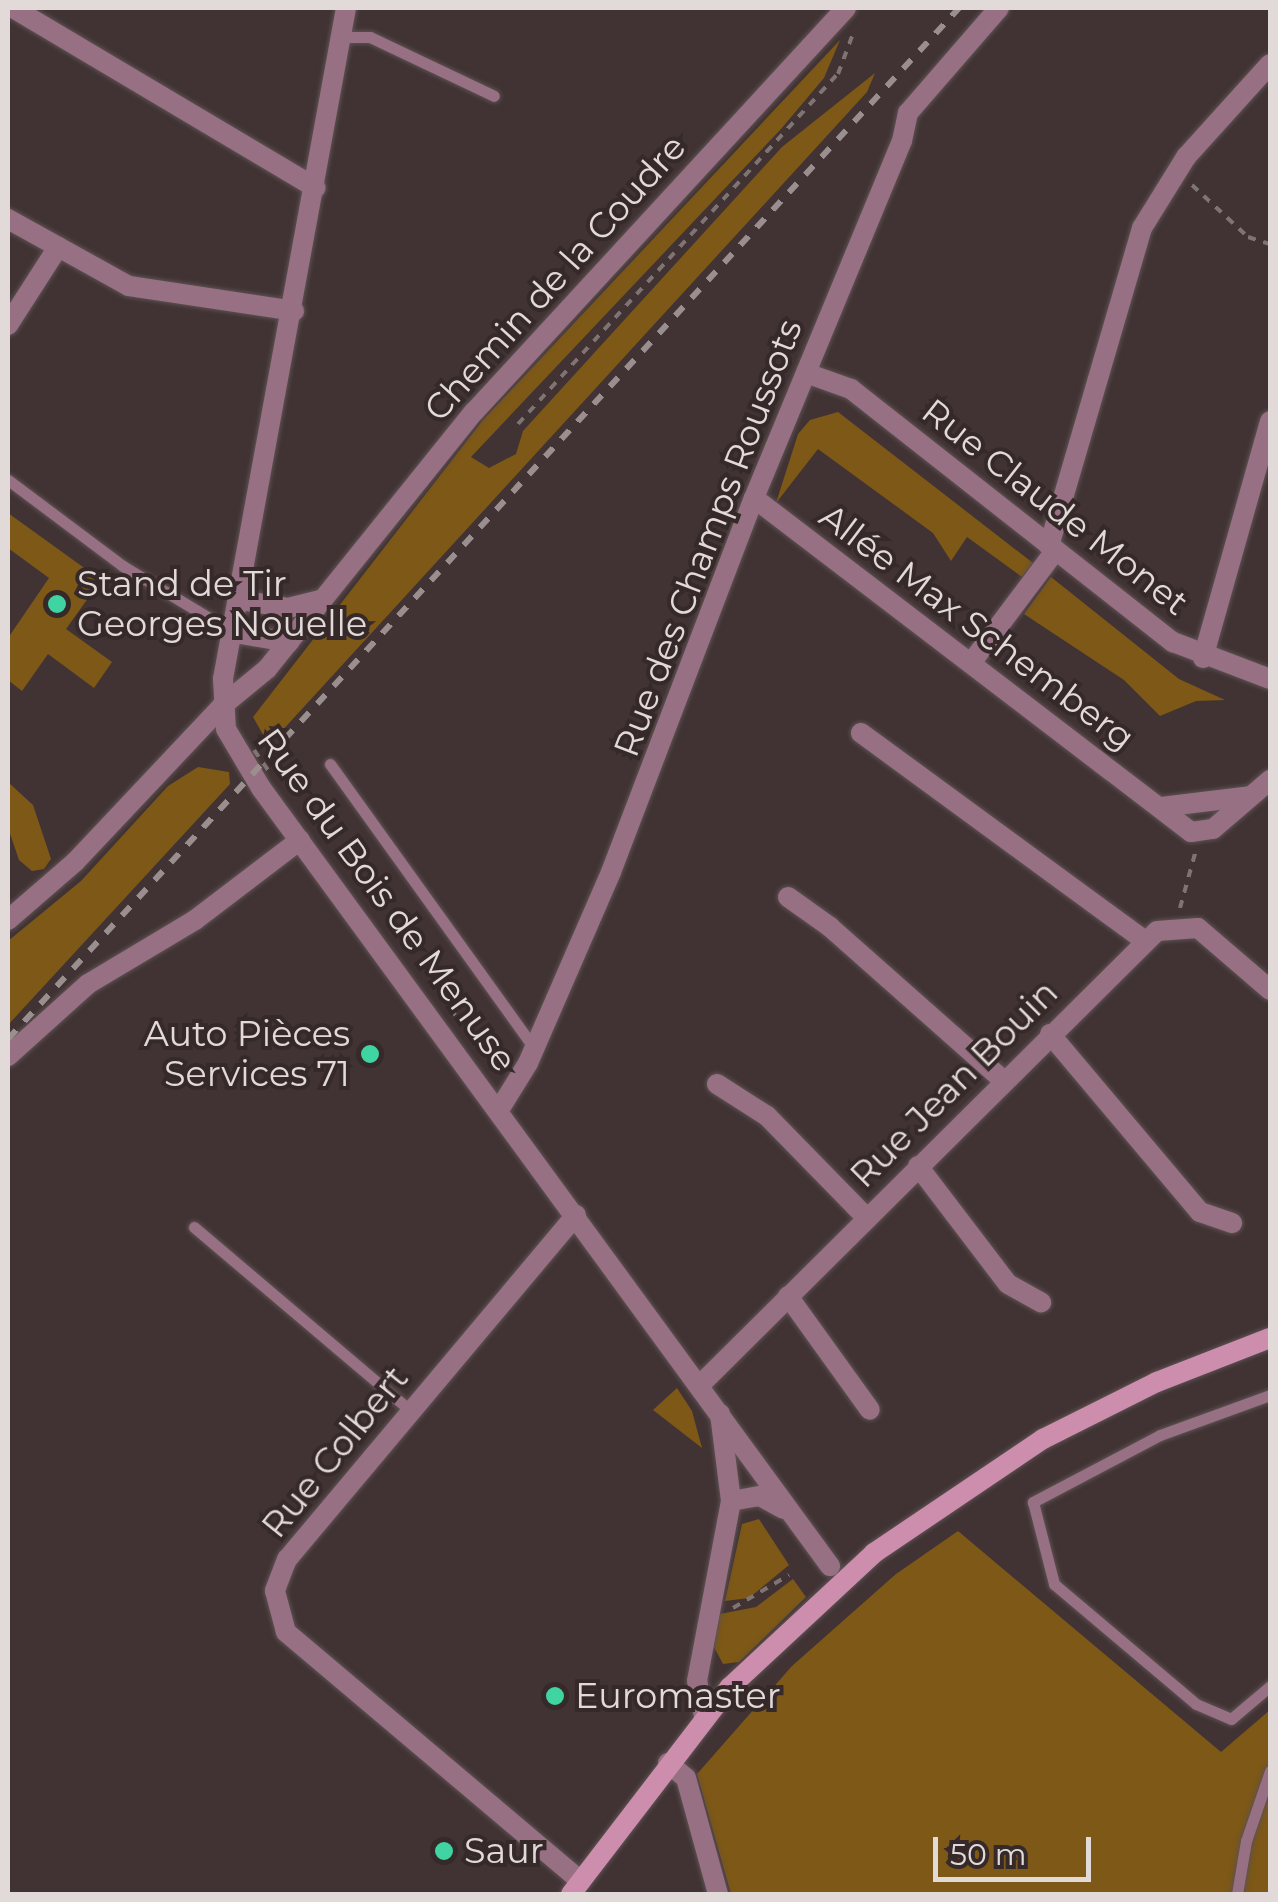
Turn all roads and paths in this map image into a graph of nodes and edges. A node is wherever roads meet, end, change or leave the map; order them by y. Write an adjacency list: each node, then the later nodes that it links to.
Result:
1 (13, 8): 9 (street)
2 (346, 8): 5 (street, Rue du Bois de Menuse)
3 (998, 8): 15 (street, Rue des Champs Roussots)
4 (850, 15): 17 (path); 21 (street, Chemin de la Coudre)
5 (344, 37): 7 (lane); 9 (street, Rue du Bois de Menuse)
6 (1270, 64): 8 (street)
7 (494, 96)
8 (1175, 170): 11 (path); 20 (street)
9 (316, 188): 13 (street, Rue du Bois de Menuse)
10 (8, 219): 12 (street)
11 (1270, 244)
12 (58, 247): 13 (street); 14 (street)
13 (294, 311): 22 (street, Rue du Bois de Menuse)
14 (8, 325)
15 (806, 373): 19 (street, Rue des Champs Roussots); 20 (street, Rue Claude Monet)
16 (1270, 421): 25 (street)
17 (518, 424)
18 (8, 480): 23 (lane)
19 (754, 498): 26 (street, Allée Max Schemberg); 44 (street, Rue des Champs Roussots)
20 (1052, 548): 25 (street, Rue Claude Monet); 26 (street)
21 (322, 599): 22 (street); 24 (street, Chemin de la Coudre)
22 (240, 600): 23 (street, Rue du Bois de Menuse)
23 (234, 633): 24 (street); 28 (street, Rue du Bois de Menuse)
24 (289, 642): 28 (street, Chemin de la Coudre)
25 (1203, 658): 27 (street, Rue Claude Monet)
26 (971, 663): 35 (street, Allée Max Schemberg)
27 (1270, 679)
28 (222, 706): 37 (street, Rue du Bois de Menuse); 39 (street, Chemin de la Coudre)
29 (861, 733): 41 (street)
30 (254, 750): 32 (path, bridge)
31 (330, 764): 44 (lane)
32 (271, 774)
33 (1270, 780): 34 (street)
34 (1250, 796): 35 (street); 36 (street)
35 (1161, 807): 36 (street, Allée Max Schemberg)
36 (1198, 835): 40 (path)
37 (300, 840): 45 (street); 48 (street, Rue du Bois de Menuse)
38 (788, 898): 46 (street)
39 (8, 920)
40 (1176, 927): 41 (street, Rue Jean Bouin); 42 (street)
41 (1144, 940): 43 (street, Rue Jean Bouin)
42 (1270, 990)
43 (1050, 1034): 46 (street, Rue Jean Bouin); 52 (street)
44 (534, 1048): 48 (street, Rue des Champs Roussots)
45 (8, 1056)
46 (1003, 1080): 49 (street, Rue Jean Bouin)
47 (717, 1084): 51 (street)
48 (499, 1110): 50 (street, Rue du Bois de Menuse)
49 (918, 1166): 51 (street, Rue Jean Bouin); 55 (street)
50 (576, 1215): 57 (street, Rue du Bois de Menuse); 60 (street, Rue Colbert)
51 (866, 1217): 54 (street, Rue Jean Bouin)
52 (1232, 1223)
53 (194, 1227): 60 (lane)
54 (788, 1296): 57 (street, Rue Jean Bouin); 61 (street)
55 (1041, 1302)
56 (1270, 1338): 65 (main road)
57 (702, 1383): 59 (street, Rue du Bois de Menuse)
58 (1270, 1395): 69 (lane)
59 (720, 1408): 62 (street, Rue du Bois de Menuse); 63 (street, Rue du Bois de Menuse)
60 (410, 1410): 73 (street, Rue Colbert)
61 (870, 1410)
62 (731, 1501): 63 (street); 68 (street, Rue du Bois de Menuse)
63 (783, 1509): 64 (street, Rue du Bois de Menuse)
64 (830, 1566): 65 (street); 67 (street)
65 (857, 1567): 67 (main road)
66 (789, 1575): 68 (path)
67 (818, 1604): 70 (main road)
68 (710, 1607): 70 (street, Rue du Bois de Menuse)
69 (1270, 1686)
70 (704, 1716): 71 (main road)
71 (668, 1763): 73 (main road); 74 (street)
72 (1270, 1771): 75 (lane)
73 (576, 1888)
74 (718, 1894)
75 (1237, 1894)

